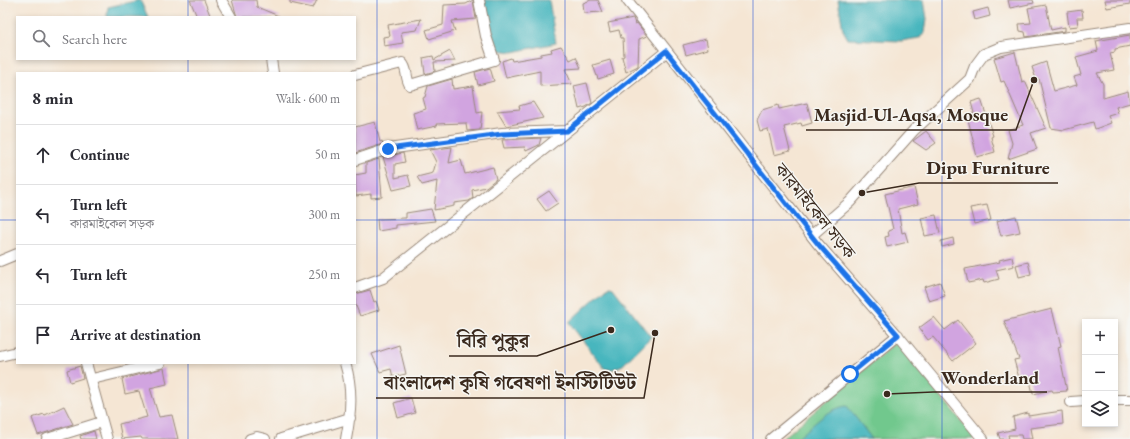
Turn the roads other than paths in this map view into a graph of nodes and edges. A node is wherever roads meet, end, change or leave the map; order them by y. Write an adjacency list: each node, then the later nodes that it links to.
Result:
1 (222, 0): 4 (street)
2 (479, 0): 9 (street)
3 (627, 0): 6 (street, কারমাইকেল সড়ক)
4 (230, 16)
5 (1130, 28): 12 (street)
6 (666, 51): 10 (street); 12 (street, কারমাইকেল সড়ক)
7 (271, 60): 8 (street)
8 (273, 72)
9 (356, 75)
10 (567, 131): 11 (street); 15 (street)
11 (356, 160)
12 (812, 235): 16 (street, কারমাইকেল সড়ক)
13 (16, 254): 14 (street)
14 (0, 261)
15 (356, 288)
16 (898, 335): 35 (street); 36 (street, কারমাইকেল সড়ক)
17 (16, 352): 18 (street)
18 (0, 356)
19 (86, 364): 22 (street)
20 (156, 364): 22 (street)
21 (345, 364): 27 (street)
22 (92, 379): 28 (street)
23 (1118, 400): 24 (street)
24 (1130, 400)
25 (1082, 401): 26 (street)
26 (1071, 402)
27 (350, 418): 33 (street); 34 (street)
28 (102, 422): 29 (street); 30 (street)
29 (47, 439)
30 (107, 439)
31 (250, 439): 32 (street)
32 (265, 439)
33 (281, 439)
34 (346, 439)
35 (771, 439)
36 (983, 439)

